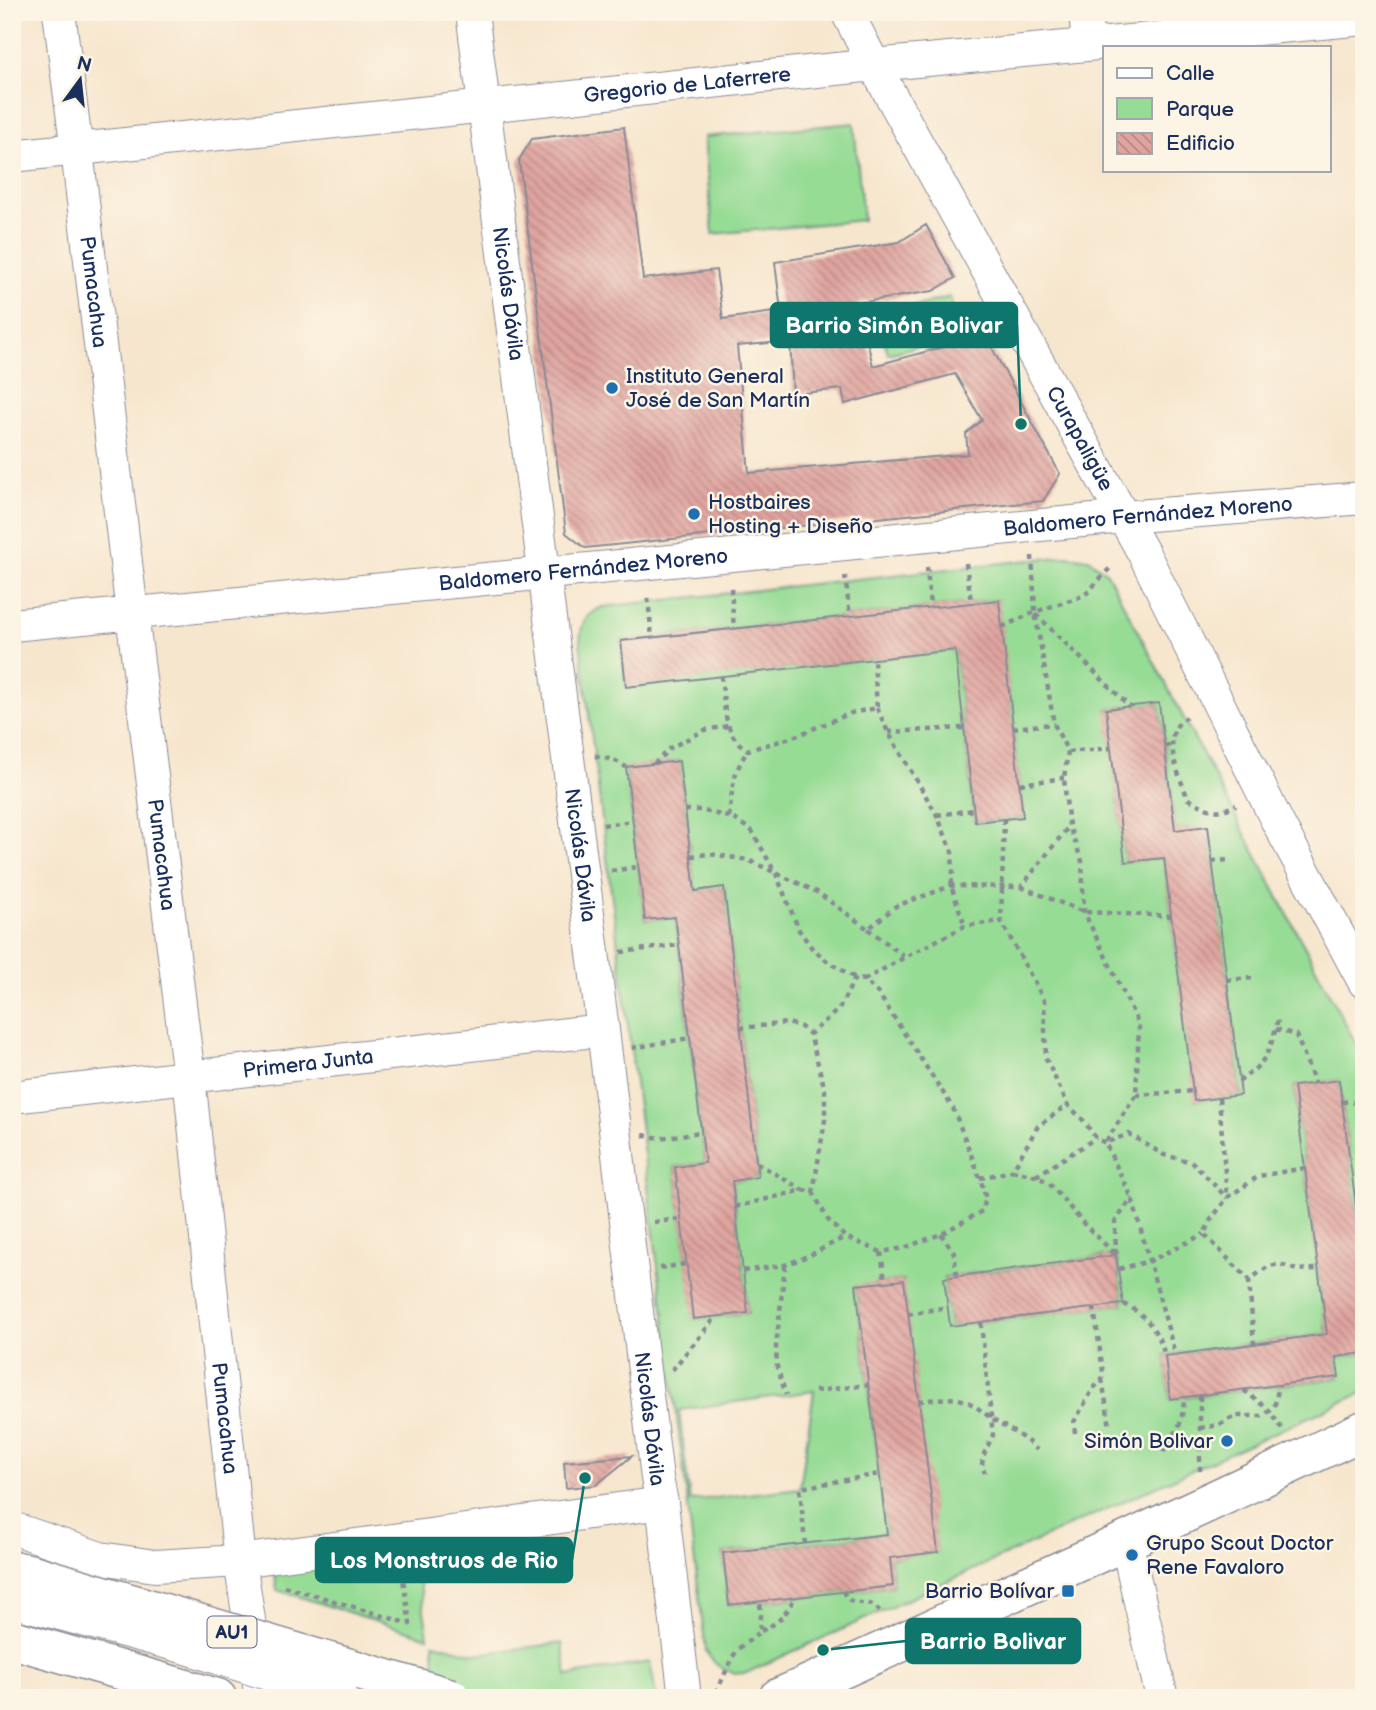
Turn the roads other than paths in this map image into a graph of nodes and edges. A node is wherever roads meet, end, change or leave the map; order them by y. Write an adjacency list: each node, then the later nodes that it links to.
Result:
1 (59, 12): 9 (street, Pumacahua)
2 (472, 12): 8 (street, Nicolás Dávila)
3 (848, 12): 7 (street, Curapaligüe)
4 (1085, 12): 6 (street)
5 (1364, 19): 6 (street, Gregorio de Laferrere)
6 (1088, 44): 7 (street, Gregorio de Laferrere)
7 (874, 65): 8 (street, Gregorio de Laferrere); 12 (street, Curapaligüe)
8 (484, 106): 9 (street, Gregorio de Laferrere); 13 (street, Nicolás Dávila)
9 (77, 150): 10 (street, Gregorio de Laferrere); 14 (street, Pumacahua)
10 (12, 156)
11 (1364, 498): 12 (street, Baldomero Fernández Moreno)
12 (1124, 517): 13 (street, Baldomero Fernández Moreno); 16 (street, Curapaligüe)
13 (543, 572): 14 (street, Baldomero Fernández Moreno); 17 (street, Nicolás Dávila)
14 (132, 613): 15 (street, Baldomero Fernández Moreno); 18 (street, Pumacahua)
15 (12, 625)
16 (1359, 966)
17 (615, 1040): 18 (street, Primera Junta); 21 (street, Nicolás Dávila)
18 (189, 1077): 19 (street, Primera Junta); 24 (street, Pumacahua)
19 (12, 1097)
20 (1364, 1430): 23 (main road)
21 (662, 1503): 24 (street); 32 (street, Nicolás Dávila)
22 (12, 1528): 24 (street)
23 (1126, 1541): 33 (main road); 34 (street)
24 (240, 1561): 29 (street, Pumacahua)
25 (12, 1570): 31 (main road, AU1, bridge)
26 (12, 1601): 30 (street, bridge)
27 (12, 1639): 28 (main road)
28 (217, 1698)
29 (261, 1698)
30 (341, 1698)
31 (451, 1698)
32 (685, 1698)
33 (778, 1698)
34 (1162, 1698)

